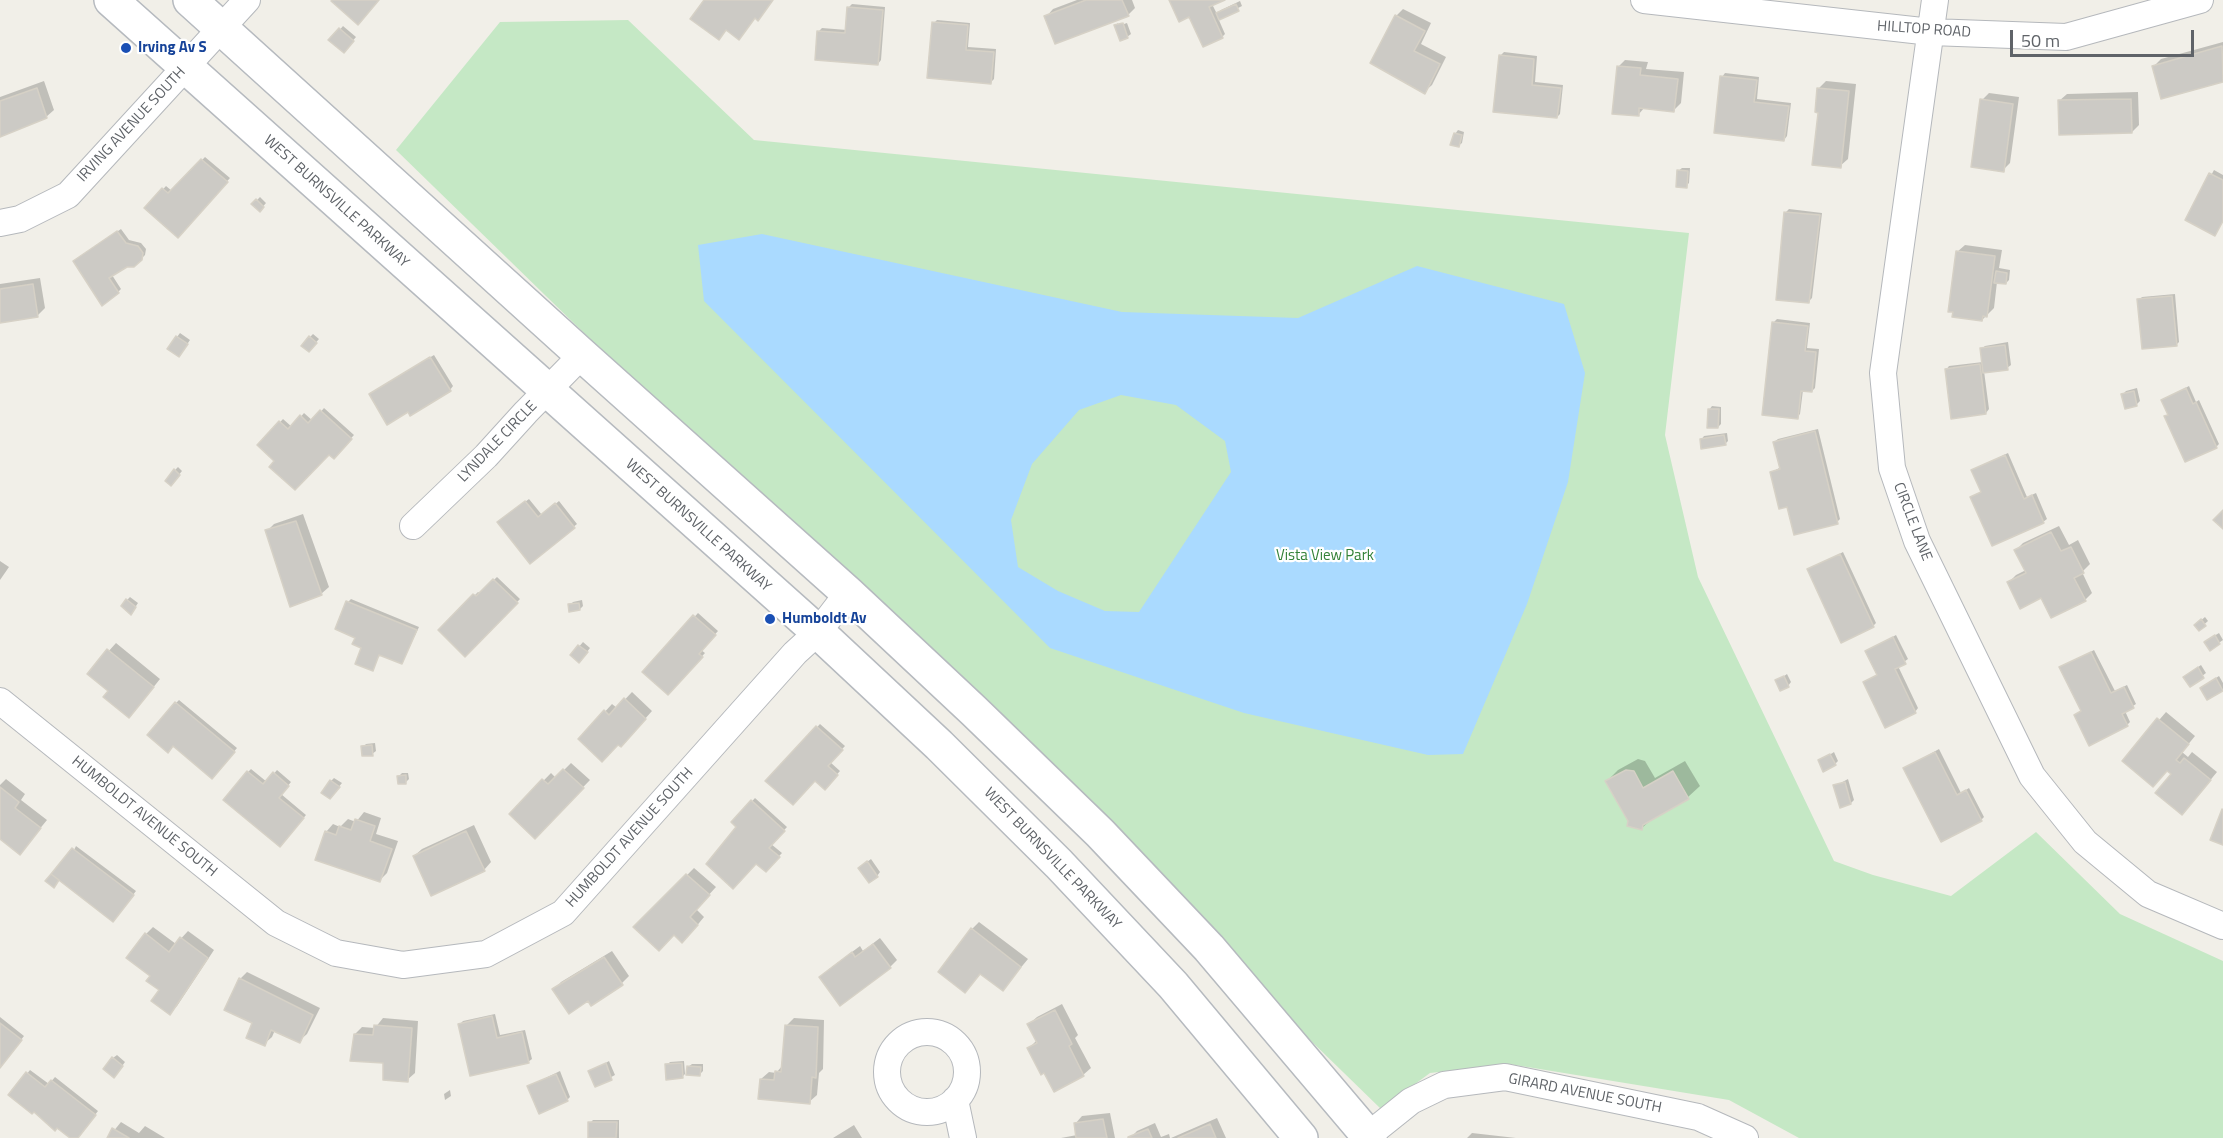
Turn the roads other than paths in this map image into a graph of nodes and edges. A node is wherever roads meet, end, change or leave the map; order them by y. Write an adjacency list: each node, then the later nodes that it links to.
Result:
1 (111, 0): 9 (street, WEST BURNSVILLE PARKWAY)
2 (190, 0): 7 (street)
3 (247, 0): 7 (street, IRVING AVENUE SOUTH)
4 (1644, 0): 8 (street, HILLTOP ROAD)
5 (1935, 0): 8 (street, CIRCLE LANE)
6 (2200, 0): 8 (street, HILLTOP ROAD)
7 (222, 29): 9 (street, IRVING AVENUE SOUTH); 11 (street)
8 (1931, 32): 17 (street, CIRCLE LANE)
9 (185, 67): 10 (street, IRVING AVENUE SOUTH); 12 (street, WEST BURNSVILLE PARKWAY)
10 (0, 224)
11 (582, 355): 12 (street, LYNDALE CIRCLE); 14 (street)
12 (547, 391): 13 (street, LYNDALE CIRCLE); 15 (street, WEST BURNSVILLE PARKWAY)
13 (413, 526)
14 (848, 593): 15 (street, HUMBOLDT AVENUE SOUTH); 19 (street)
15 (818, 632): 16 (street, HUMBOLDT AVENUE SOUTH); 21 (street, WEST BURNSVILLE PARKWAY)
16 (0, 701)
17 (2223, 926)
18 (955, 1100): 20 (street)
19 (1368, 1137): 22 (street, GIRARD AVENUE SOUTH)
20 (963, 1138)
21 (1301, 1138)
22 (1745, 1138)

